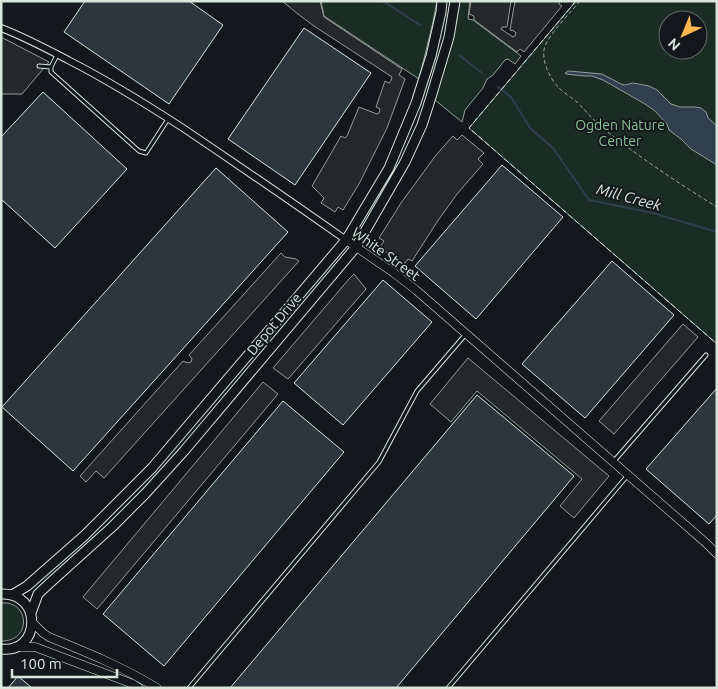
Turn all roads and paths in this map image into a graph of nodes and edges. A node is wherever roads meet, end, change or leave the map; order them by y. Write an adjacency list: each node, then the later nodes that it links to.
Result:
1 (442, 1): 10 (main road, Depot Drive)
2 (455, 1): 11 (main road, Depot Drive)
3 (580, 1): 9 (path)
4 (1, 28): 5 (street, White Street)
5 (58, 54): 7 (lane); 8 (street, White Street)
6 (40, 66): 7 (lane)
7 (51, 67): 8 (lane)
8 (169, 119): 10 (street, White Street)
9 (717, 207)
10 (346, 240): 11 (street, White Street); 18 (main road, Depot Drive)
11 (356, 248): 12 (street, White Street); 19 (main road, Depot Drive)
12 (466, 334): 14 (street, White Street); 25 (lane)
13 (706, 355): 14 (lane)
14 (613, 462): 15 (street, White Street)
15 (628, 475): 16 (street, White Street); 26 (lane)
16 (717, 554)
17 (1, 594): 18 (main road)
18 (12, 595): 19 (main road)
19 (31, 613): 20 (main road)
20 (32, 622): 21 (main road); 24 (street)
21 (15, 647): 22 (main road); 23 (street)
22 (1, 648)
23 (139, 688)
24 (157, 688)
25 (189, 688)
26 (448, 688)

